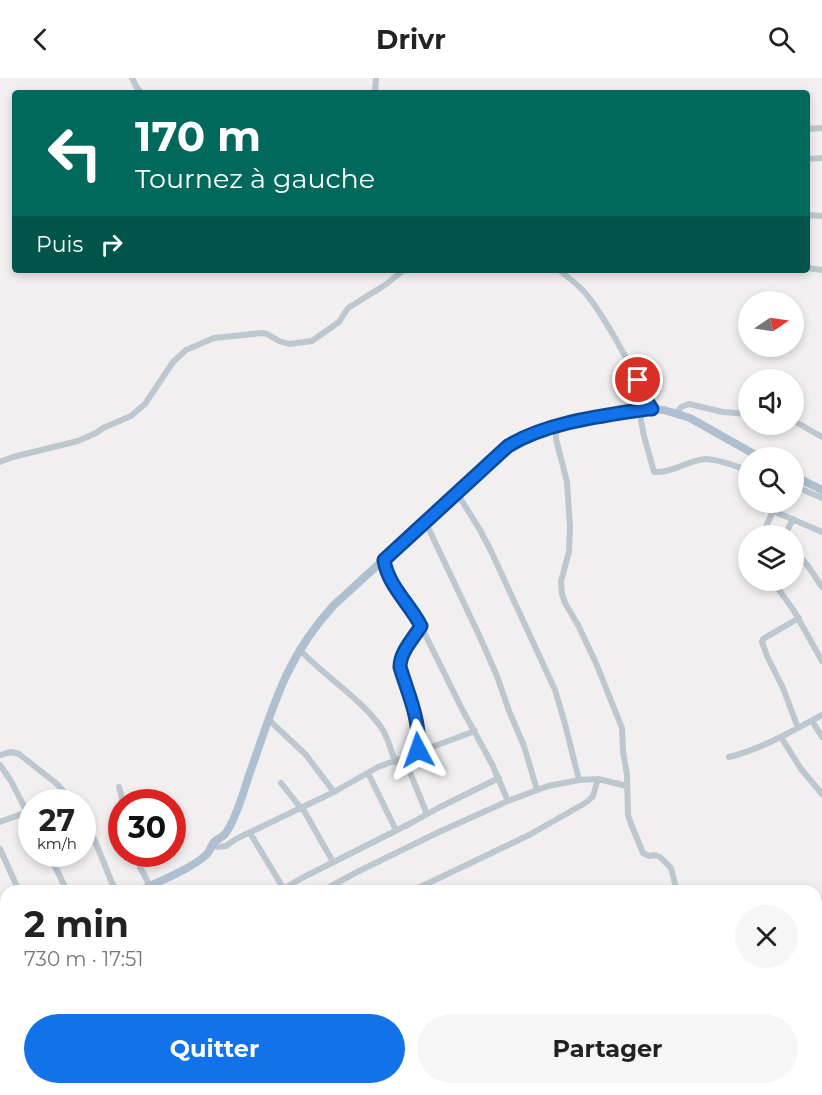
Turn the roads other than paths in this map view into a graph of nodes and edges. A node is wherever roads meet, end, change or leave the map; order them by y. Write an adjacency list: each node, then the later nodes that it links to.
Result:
1 (400, 273): 11 (street)
2 (563, 273): 3 (street)
3 (652, 409): 4 (main road); 5 (main road)
4 (639, 410): 7 (main road); 12 (street)
5 (677, 413): 6 (street); 10 (main road)
6 (738, 413)
7 (556, 427): 16 (main road); 49 (street)
8 (804, 427): 9 (street)
9 (822, 437)
10 (742, 447)
11 (0, 462)
12 (738, 467)
13 (804, 481): 15 (main road)
14 (804, 490): 17 (street)
15 (822, 490)
16 (457, 492): 20 (main road); 47 (street)
17 (822, 498)
18 (778, 513): 19 (street)
19 (793, 519): 21 (street); 22 (street)
20 (425, 521): 23 (main road); 51 (street)
21 (790, 525)
22 (822, 532)
23 (384, 560): 28 (street); 29 (main road)
24 (804, 561): 25 (street)
25 (822, 587)
26 (780, 591): 27 (street)
27 (799, 618): 30 (street); 34 (street)
28 (421, 626): 35 (street); 38 (street)
29 (299, 649): 32 (main road); 42 (street)
30 (822, 661)
31 (822, 715): 33 (street)
32 (268, 719): 52 (street); 63 (main road)
33 (812, 721): 34 (street); 36 (street)
34 (798, 728): 37 (street)
35 (475, 732): 38 (street); 45 (street)
36 (822, 736)
37 (781, 737): 40 (street); 53 (street)
38 (416, 752): 41 (street)
39 (0, 755): 50 (street)
40 (729, 757)
41 (404, 758): 42 (street); 57 (street)
42 (395, 762): 44 (street)
43 (0, 765): 54 (street)
44 (368, 773): 52 (street); 60 (street)
45 (500, 778): 55 (street); 57 (street)
46 (598, 779): 47 (street); 49 (street); 76 (street)
47 (579, 780): 51 (street)
48 (281, 783): 56 (street)
49 (627, 786): 77 (street)
50 (62, 789)
51 (537, 790): 55 (street)
52 (334, 792): 56 (street)
53 (822, 794)
54 (18, 795)
55 (508, 801): 75 (street)
56 (302, 807): 61 (street); 65 (street)
57 (427, 814): 60 (street)
58 (18, 815): 59 (street)
59 (0, 822)
60 (396, 830): 65 (street)
61 (250, 833): 63 (street); 73 (street)
62 (96, 843): 70 (street)
63 (214, 843): 72 (main road)
64 (0, 849): 68 (street)
65 (333, 862): 74 (street)
66 (56, 867): 69 (street)
67 (140, 867): 71 (street)
68 (16, 885)
69 (64, 885)
70 (114, 885)
71 (149, 885)
72 (152, 885)
73 (280, 885)
74 (292, 885)
75 (333, 885)
76 (425, 885)
77 (675, 885)

